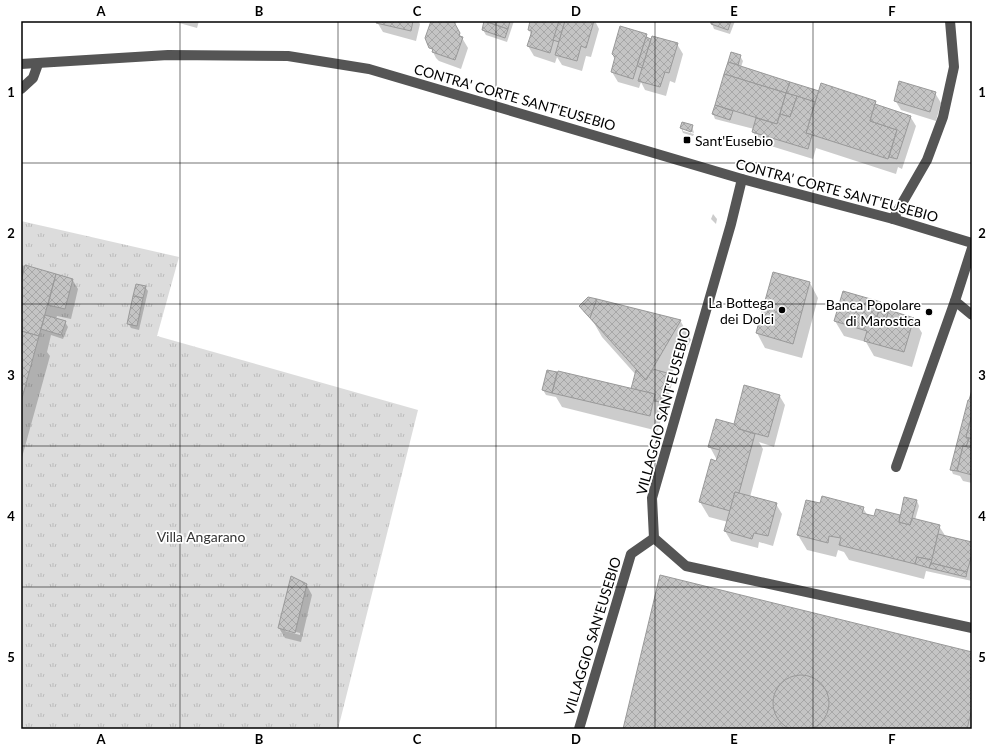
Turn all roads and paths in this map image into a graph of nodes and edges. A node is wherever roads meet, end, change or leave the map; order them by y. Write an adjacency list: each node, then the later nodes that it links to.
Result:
1 (950, 21): 6 (street)
2 (21, 64): 3 (street, CONTRA' CORTE SANT'EUSEBIO)
3 (38, 64): 4 (street); 5 (street, CONTRA' CORTE SANT'EUSEBIO)
4 (21, 89)
5 (742, 179): 6 (street, CONTRA' CORTE SANT'EUSEBIO); 12 (street, VILLAGGIO SANT'EUSEBIO)
6 (893, 219): 7 (street, CONTRA' CORTE SANT'EUSEBIO)
7 (972, 243)
8 (972, 248): 9 (street)
9 (955, 301): 10 (street); 11 (street)
10 (972, 315)
11 (896, 466)
12 (654, 538): 13 (street); 14 (street, VILLAGGIO SAN'EUSEBIO)
13 (972, 628)
14 (579, 729)

